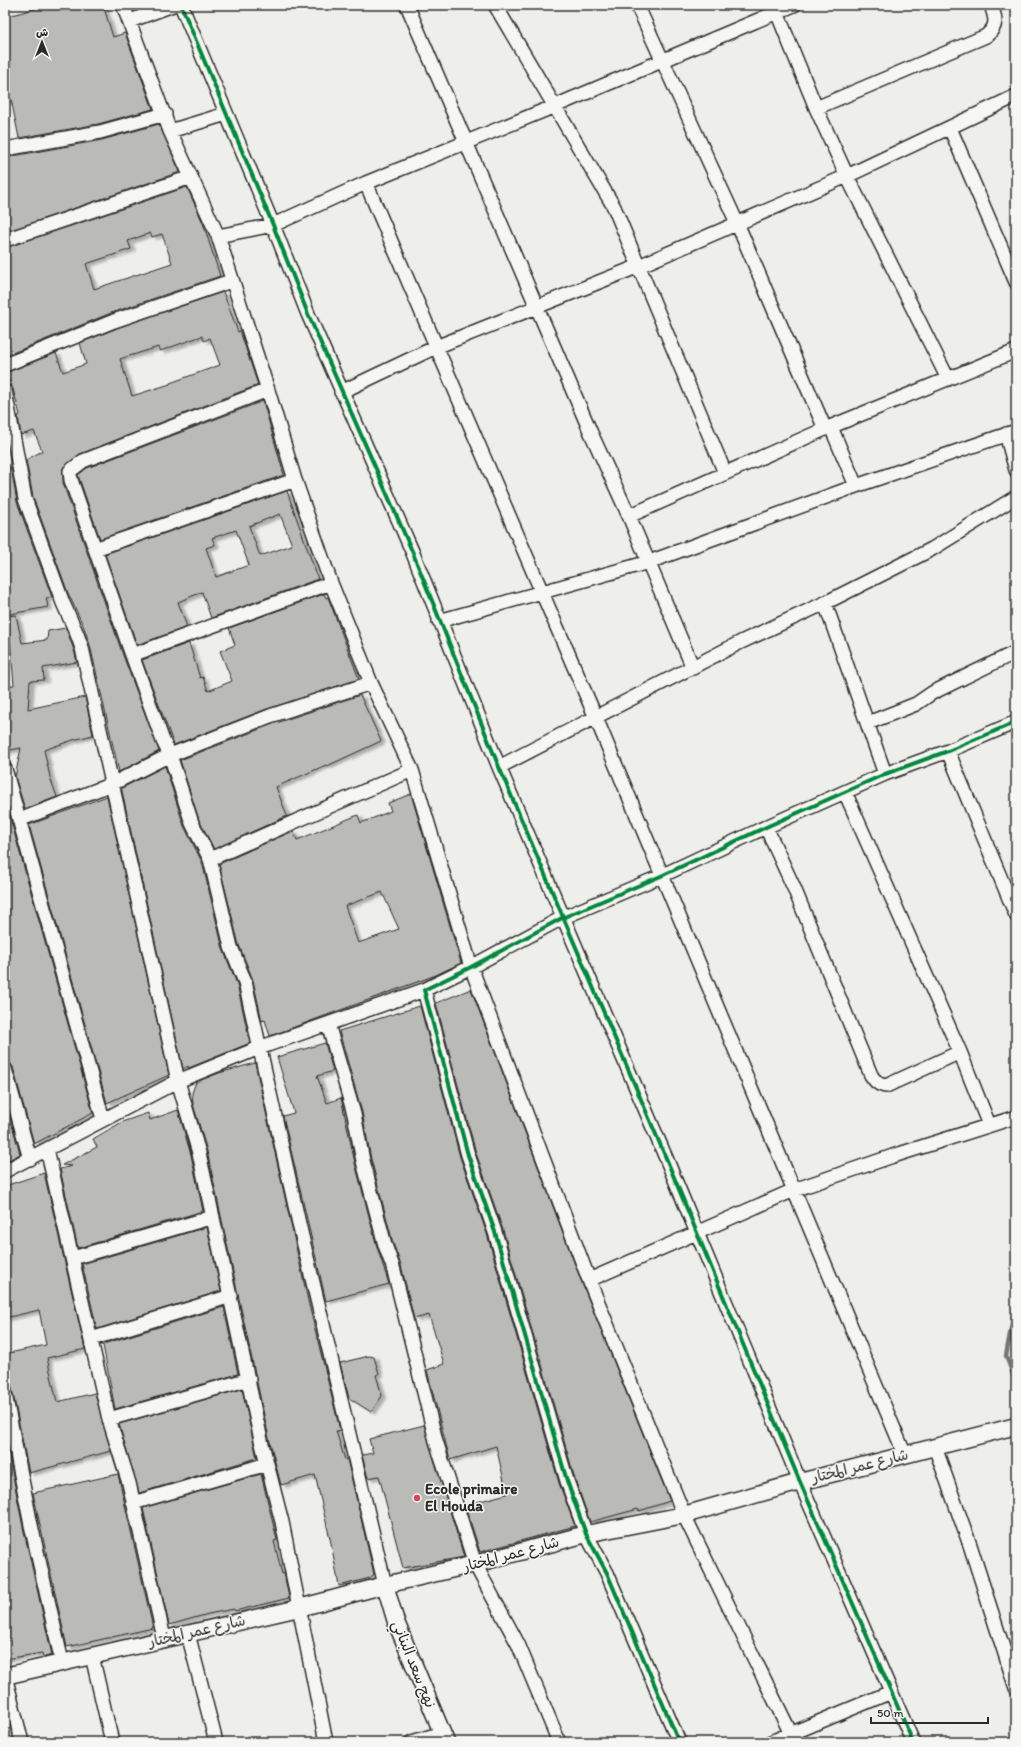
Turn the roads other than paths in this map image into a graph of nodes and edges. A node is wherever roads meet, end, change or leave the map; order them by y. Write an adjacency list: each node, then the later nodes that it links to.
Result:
1 (123, 5): 10 (street)
2 (174, 5): 10 (street)
3 (181, 5): 16 (street)
4 (407, 5): 19 (street)
5 (495, 5): 13 (street)
6 (637, 5): 11 (street)
7 (794, 5): 9 (street)
8 (991, 5): 14 (street)
9 (776, 9): 11 (street); 14 (street)
10 (130, 21): 15 (street)
11 (662, 61): 13 (street); 24 (street)
12 (1016, 96): 17 (street)
13 (555, 106): 19 (street); 28 (street)
14 (816, 108): 21 (street)
15 (165, 114): 18 (street); 20 (street)
16 (226, 114): 18 (street); 25 (street)
17 (950, 128): 21 (street); 30 (street)
18 (170, 131): 22 (street)
19 (466, 142): 23 (street); 31 (street)
20 (5, 149)
21 (847, 176): 24 (street); 35 (street)
22 (191, 177): 26 (street); 27 (street)
23 (366, 183): 25 (street); 32 (street)
24 (737, 223): 28 (street); 39 (street)
25 (273, 225): 26 (street); 38 (street)
26 (218, 236): 29 (street)
27 (5, 240)
28 (639, 266): 31 (street); 42 (street)
29 (231, 281): 34 (street); 36 (street)
30 (1016, 282)
31 (538, 307): 32 (street); 46 (street)
32 (436, 347): 38 (street); 50 (street)
33 (1016, 351): 35 (street)
34 (5, 365)
35 (948, 379): 39 (street)
36 (268, 390): 43 (street); 47 (street)
37 (5, 391): 66 (street)
38 (341, 392): 52 (street)
39 (828, 428): 42 (street); 44 (street)
40 (1011, 433): 41 (street); 44 (street)
41 (1016, 470)
42 (725, 473): 46 (street)
43 (295, 480): 47 (street); 49 (street)
44 (856, 486): 48 (street)
45 (1016, 498): 51 (street)
46 (629, 516): 48 (street)
47 (95, 549): 54 (street)
48 (649, 562): 50 (street); 55 (street)
49 (331, 583): 54 (street); 56 (street)
50 (542, 593): 52 (street); 57 (street)
51 (825, 603): 55 (street); 59 (street)
52 (439, 621): 62 (street)
53 (1016, 652): 59 (street)
54 (132, 655): 61 (street)
55 (693, 668): 57 (street)
56 (371, 683): 61 (street); 64 (street)
57 (596, 718): 62 (street); 71 (street)
58 (1016, 722): 60 (street)
59 (868, 723): 65 (street)
60 (948, 751): 65 (street); 72 (street)
61 (170, 755): 66 (street); 70 (street)
62 (499, 767): 74 (street)
63 (5, 769): 68 (street)
64 (412, 770): 70 (street); 75 (street)
65 (885, 774): 67 (street)
66 (112, 784): 68 (street); 81 (street)
67 (845, 792): 69 (street); 79 (street)
68 (19, 820): 83 (street)
69 (766, 827): 71 (street); 79 (street)
70 (210, 859): 78 (street)
71 (661, 876): 74 (street); 88 (street)
72 (1013, 894): 73 (street)
73 (1016, 915)
74 (562, 918): 75 (street); 90 (street)
75 (471, 967): 76 (street); 92 (street)
76 (424, 990): 77 (street); 105 (street)
77 (328, 1024): 78 (street); 106 (street)
78 (259, 1048): 81 (street); 107 (street)
79 (960, 1052): 84 (street)
80 (5, 1069): 86 (street)
81 (178, 1081): 83 (street); 89 (street)
82 (1016, 1117): 84 (street)
83 (103, 1119): 85 (street)
84 (989, 1125): 88 (street)
85 (47, 1149): 86 (street); 91 (street)
86 (30, 1159): 87 (street)
87 (5, 1171)
88 (794, 1190): 90 (street); 100 (street)
89 (213, 1217): 91 (street); 93 (street)
90 (696, 1232): 92 (street); 102 (street)
91 (73, 1258): 94 (street)
92 (590, 1280): 104 (street)
93 (231, 1296): 94 (street); 95 (street)
94 (91, 1338): 97 (street)
95 (249, 1379): 97 (street); 101 (street)
96 (5, 1394): 112 (street)
97 (109, 1419): 103 (street)
98 (1016, 1426): 99 (street, شارع عمر المختار)
99 (935, 1447): 100 (street, شارع عمر المختار); 114 (street)
100 (905, 1455): 102 (street, شارع عمر المختار)
101 (267, 1464): 103 (street); 108 (street)
102 (800, 1482): 104 (street, شارع عمر المختار); 115 (street)
103 (133, 1503): 110 (street)
104 (684, 1515): 105 (street, شارع عمر المختار); 117 (street)
105 (586, 1534): 106 (street, شارع عمر المختار); 124 (street)
106 (475, 1564): 107 (street, شارع عمر المختار); 123 (street)
107 (385, 1585): 108 (street, شارع عمر المختار); 116 (street, نهج سعد البناني)
108 (299, 1608): 109 (street, شارع عمر المختار); 121 (street)
109 (188, 1634): 110 (street, شارع عمر المختار); 120 (street)
110 (164, 1638): 111 (street, شارع عمر المختار)
111 (92, 1656): 112 (street, شارع عمر المختار); 119 (street)
112 (62, 1662): 113 (street, شارع عمر المختار)
113 (5, 1676): 118 (street)
114 (1016, 1688)
115 (892, 1692): 117 (street); 126 (street)
116 (444, 1737): 122 (street)
117 (793, 1738): 125 (street)
118 (22, 1742)
119 (112, 1742)
120 (216, 1742)
121 (326, 1742)
122 (412, 1742)
123 (559, 1742)
124 (679, 1742)
125 (771, 1742)
126 (913, 1742)

